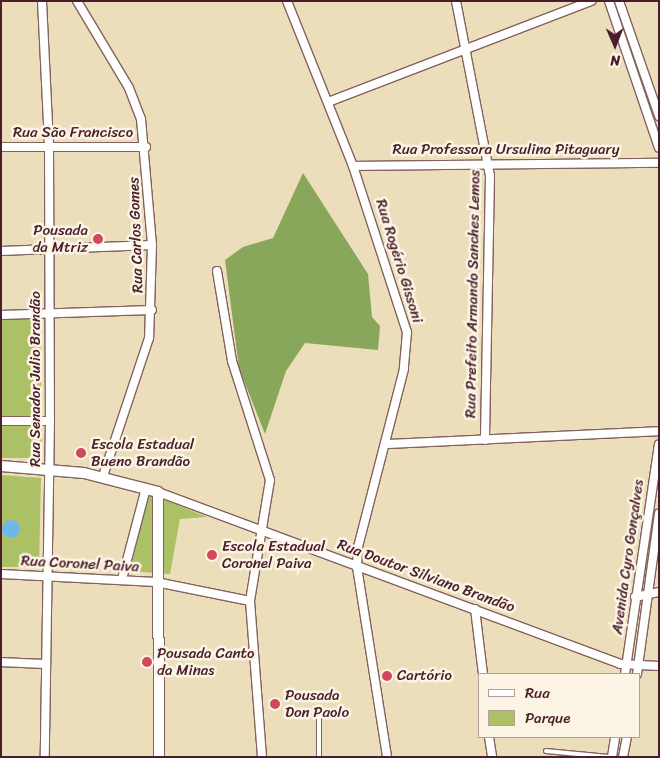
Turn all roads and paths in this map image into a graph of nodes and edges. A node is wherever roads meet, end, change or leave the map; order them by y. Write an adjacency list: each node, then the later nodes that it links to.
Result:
1 (42, 1): 13 (street, Rua Senador Julio Brandão)
2 (77, 1): 15 (street, Rua Carlos Gomes)
3 (287, 1): 11 (street, Rua Rogério Gissoni)
4 (456, 1): 8 (street, Rua Prefeito Armando Sanches Lemos)
5 (591, 1): 8 (street)
6 (609, 1): 10 (street)
7 (619, 1): 9 (street)
8 (468, 51): 11 (street); 17 (street, Rua Prefeito Armando Sanches Lemos)
9 (648, 85): 10 (street); 12 (street)
10 (638, 88): 16 (street)
11 (328, 102): 19 (street, Rua Rogério Gissoni)
12 (659, 116)
13 (49, 146): 14 (street, Rua São Francisco); 15 (street, Rua São Francisco); 21 (street, Rua Senador Julio Brandão)
14 (1, 147)
15 (146, 147): 20 (street, Rua Carlos Gomes)
16 (659, 148)
17 (488, 163): 18 (street, Rua Professora Ursulina Pitaguary); 19 (street, Rua Professora Ursulina Pitaguary); 30 (street, Rua Prefeito Armando Sanches Lemos)
18 (659, 163)
19 (353, 166): 31 (street, Rua Rogério Gissoni)
20 (152, 245): 21 (street); 24 (street, Rua Carlos Gomes)
21 (48, 249): 22 (street); 25 (street, Rua Senador Julio Brandão)
22 (1, 251)
23 (217, 271): 39 (street)
24 (152, 310): 25 (street); 35 (street, Rua Carlos Gomes)
25 (49, 313): 26 (street); 28 (street, Rua Senador Julio Brandão)
26 (1, 315)
27 (1, 421): 28 (street)
28 (50, 421): 34 (street, Rua Senador Julio Brandão)
29 (659, 431): 30 (street)
30 (485, 440): 31 (street)
31 (387, 444): 40 (street, Rua Rogério Gissoni)
32 (659, 444): 47 (street, Avenida Cyro Gonçalves)
33 (1, 466): 34 (street, Rua Doutor Silviano Brandão)
34 (50, 468): 35 (street, Rua Doutor Silviano Brandão); 42 (street, Rua Senador Julio Brandão)
35 (103, 476): 36 (street, Rua Doutor Silviano Brandão)
36 (146, 488): 37 (street, Rua Doutor Silviano Brandão); 43 (street)
37 (158, 492): 39 (street, Rua Doutor Silviano Brandão); 44 (street)
38 (659, 514): 46 (street, Avenida Cyro Gonçalves)
39 (264, 534): 40 (street, Rua Doutor Silviano Brandão); 48 (street)
40 (357, 567): 49 (street, Rua Doutor Silviano Brandão); 65 (street, Rua Rogério Gissoni)
41 (1, 574): 42 (street, Rua Coronel Paiva)
42 (49, 576): 43 (street, Rua Coronel Paiva); 51 (street, Rua Senador Julio Brandão)
43 (122, 579): 44 (street, Rua Coronel Paiva)
44 (156, 582): 48 (street, Rua Coronel Paiva); 62 (street)
45 (659, 592): 46 (street)
46 (648, 595): 47 (street); 54 (street, Avenida Cyro Gonçalves)
47 (635, 597): 53 (street, Avenida Cyro Gonçalves)
48 (250, 601): 63 (street)
49 (475, 609): 53 (street, Rua Doutor Silviano Brandão); 55 (street)
50 (1, 662): 51 (street)
51 (46, 664): 61 (street, Rua Senador Julio Brandão)
52 (659, 666): 54 (street, Rua Doutor Silviano Brandão)
53 (625, 670): 54 (street, Rua Doutor Silviano Brandão)
54 (637, 671)
55 (483, 673)
56 (319, 715): 64 (lane)
57 (489, 738): 66 (street)
58 (615, 738): 67 (street)
59 (627, 738): 68 (street)
60 (546, 750): 67 (lane)
61 (45, 757)
62 (159, 757)
63 (262, 757)
64 (319, 757)
65 (386, 757)
66 (492, 757)
67 (610, 757)
68 (623, 757)

